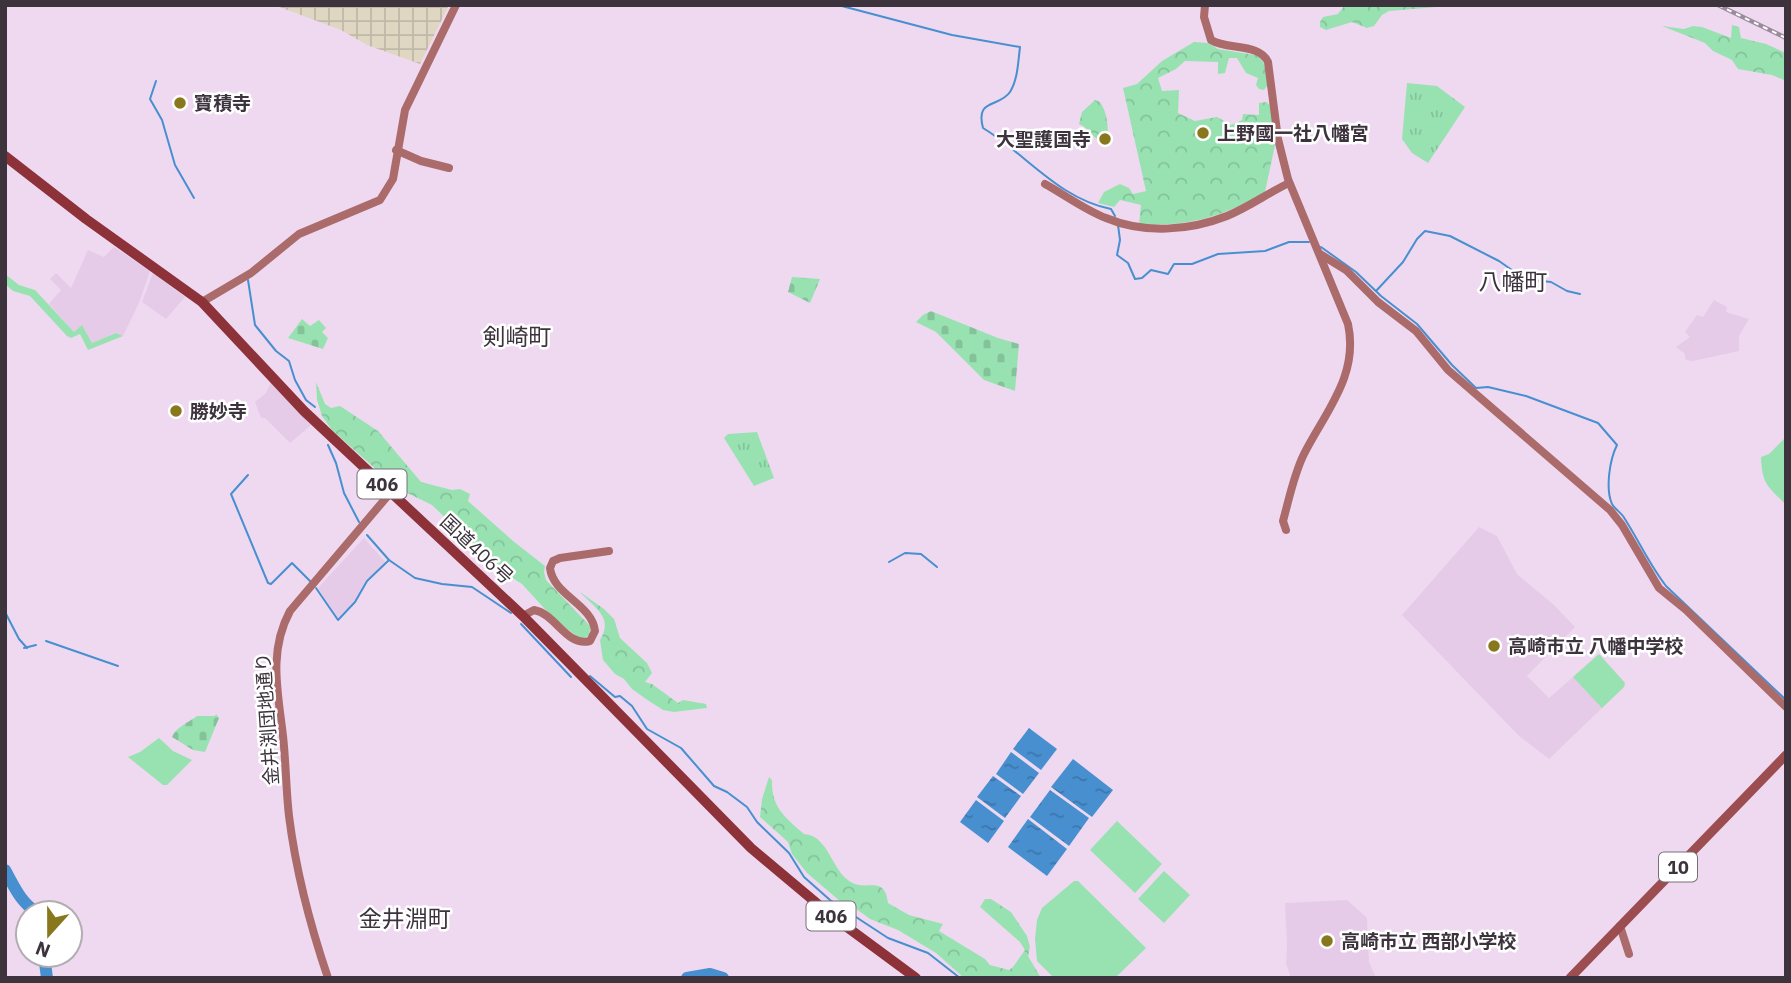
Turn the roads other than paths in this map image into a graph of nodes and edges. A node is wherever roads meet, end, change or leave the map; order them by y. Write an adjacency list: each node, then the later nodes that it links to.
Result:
1 (456, 5): 3 (street)
2 (1205, 5): 6 (street)
3 (396, 150): 5 (street); 9 (street)
4 (5, 156): 9 (highway, 国道406号 / 406)
5 (449, 168)
6 (1289, 183): 7 (street); 8 (street)
7 (1045, 184)
8 (1320, 254): 11 (street); 14 (street)
9 (202, 302): 10 (highway, 国道406号 / 406)
10 (391, 492): 13 (highway, 国道406号 / 406); 18 (street, 金井渕団地通り)
11 (1286, 530)
12 (609, 551): 13 (street)
13 (523, 616): 19 (highway, 国道406号 / 406)
14 (1786, 707)
15 (1786, 755): 16 (main road, 10)
16 (1620, 926): 17 (street); 20 (main road, 10)
17 (1629, 954)
18 (328, 978)
19 (916, 978)
20 (1570, 978)

